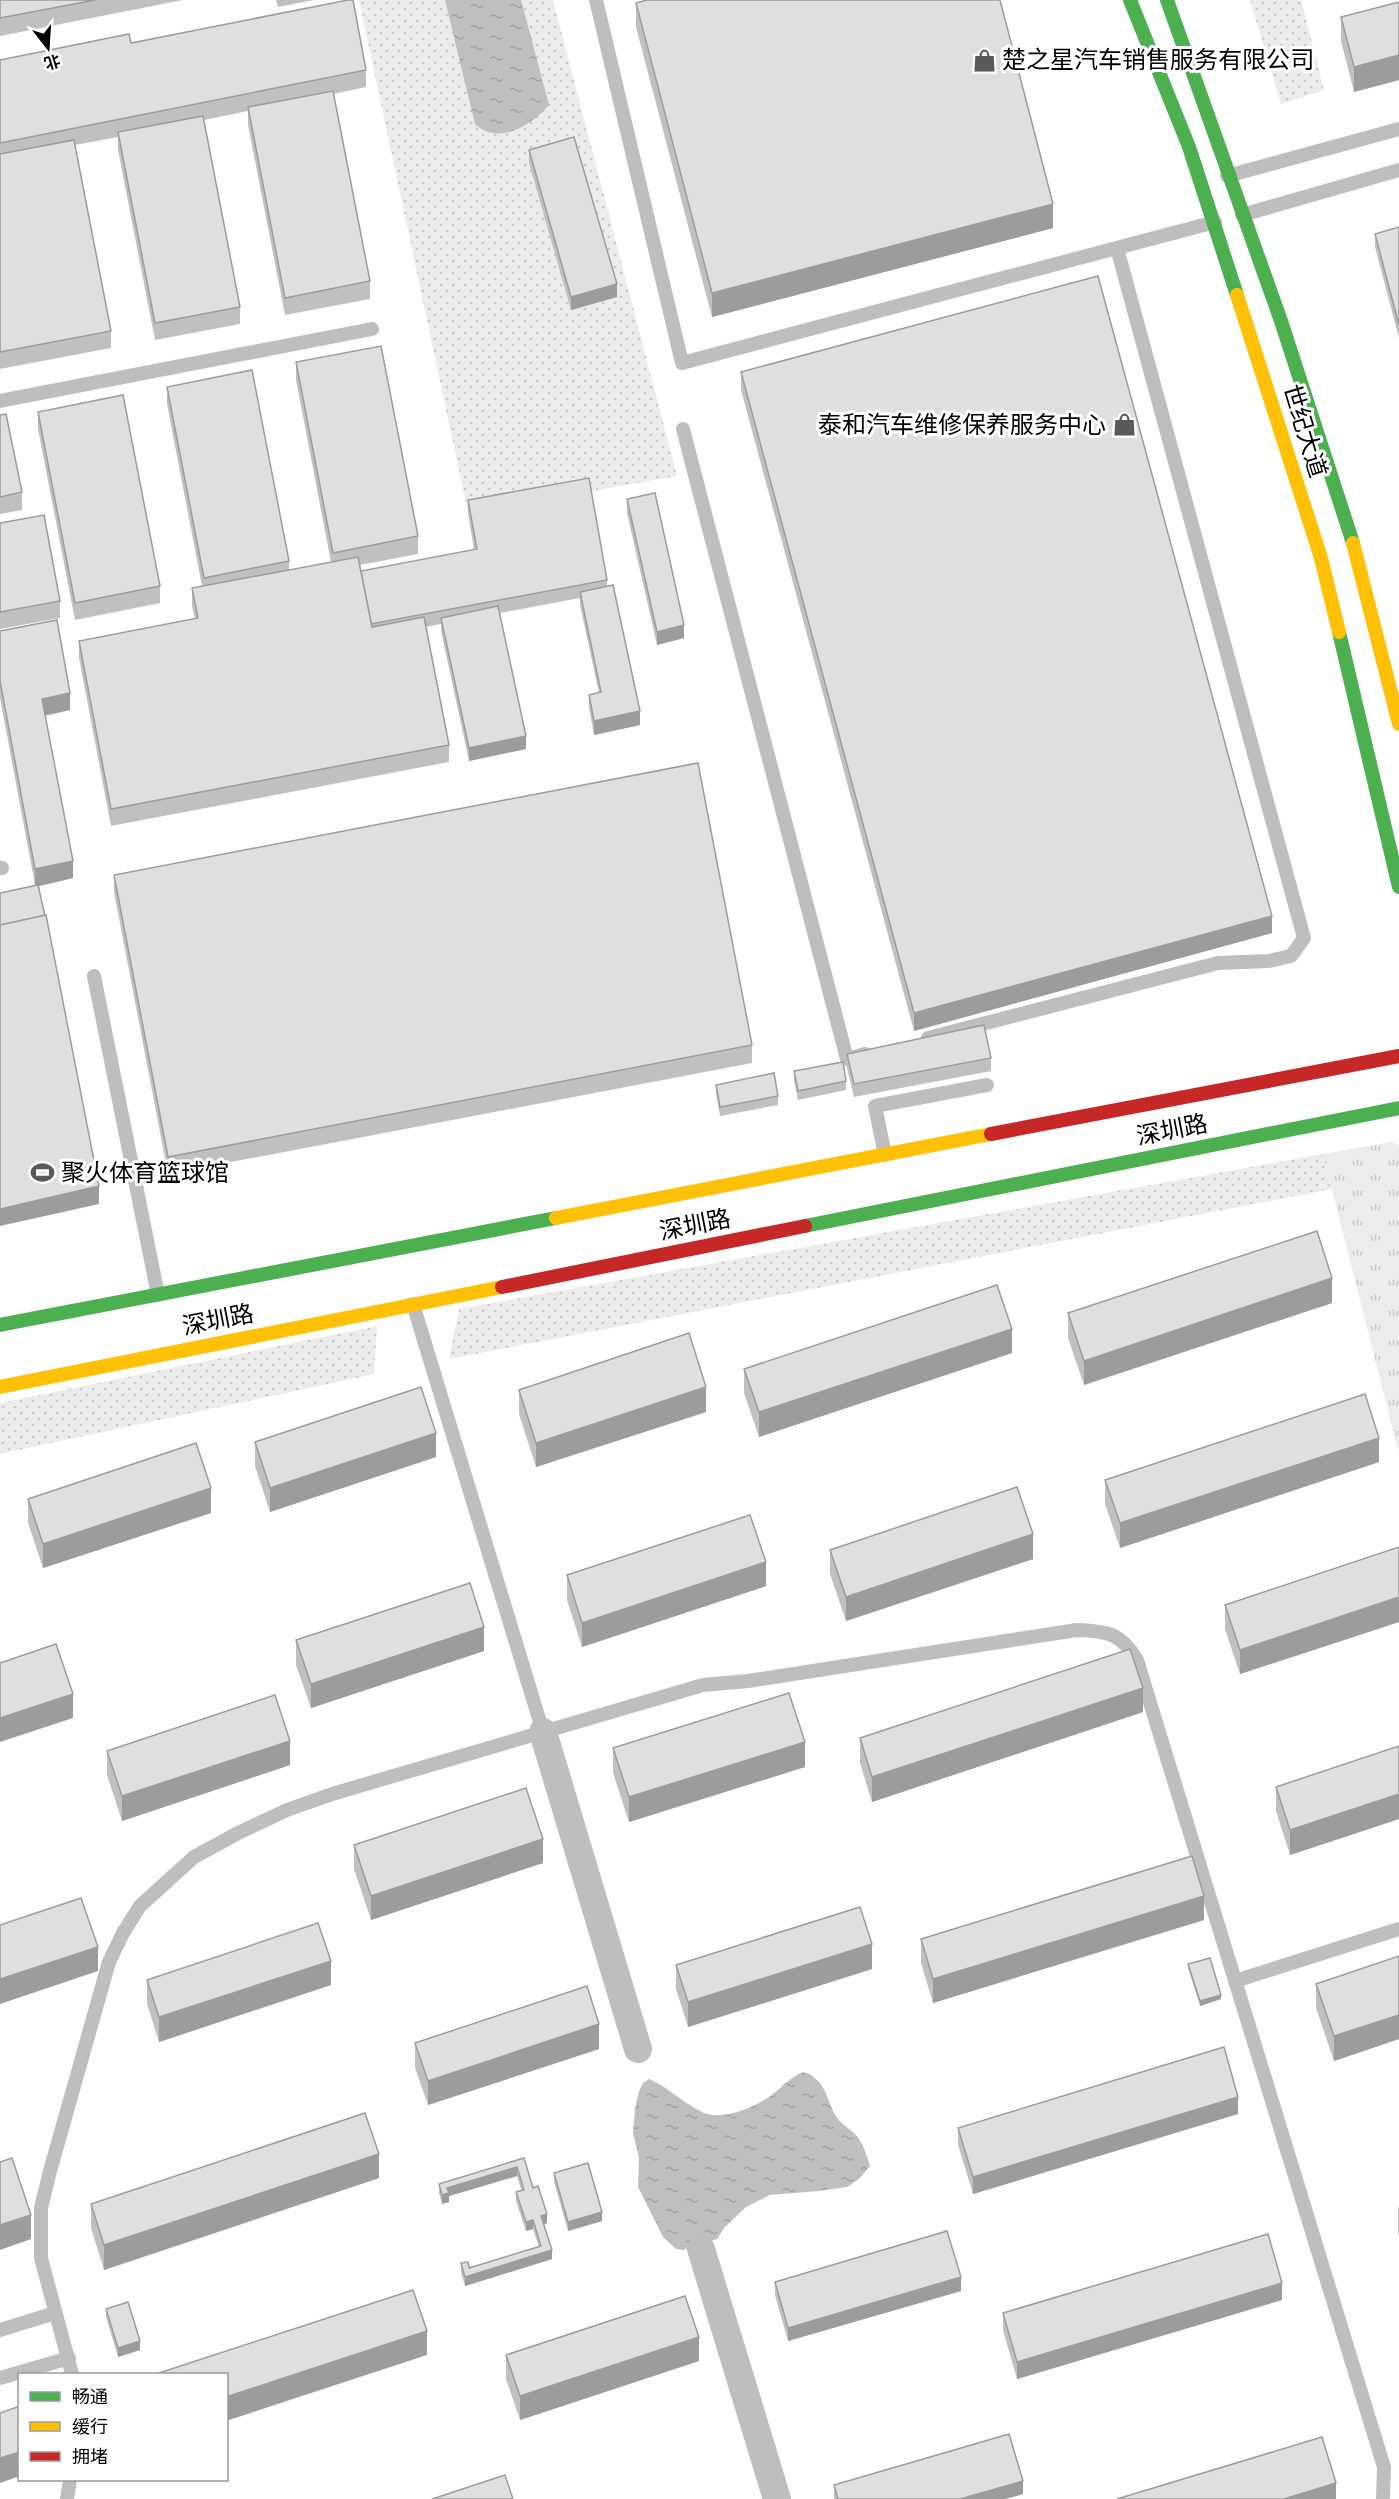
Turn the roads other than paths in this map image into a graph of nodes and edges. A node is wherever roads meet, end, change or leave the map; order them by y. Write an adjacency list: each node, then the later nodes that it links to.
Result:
1 (596, 0): 10 (lane)
2 (1130, 0): 7 (street, 世纪大道)
3 (1167, 0): 6 (street, 世纪大道)
4 (1399, 129): 6 (lane)
5 (1399, 170): 8 (lane)
6 (1229, 175): 7 (lane); 8 (street, 世纪大道)
7 (1201, 183): 9 (street, 世纪大道)
8 (1243, 215): 9 (lane); 14 (street, 世纪大道)
9 (1214, 222): 10 (lane); 15 (street, 世纪大道)
10 (1117, 248): 17 (lane)
11 (372, 329): 12 (lane)
12 (0, 401)
13 (683, 429): 18 (lane)
14 (1399, 724)
15 (1399, 887)
16 (94, 976): 23 (lane)
17 (916, 1041)
18 (882, 1050)
19 (1399, 1056): 22 (street, 深圳路)
20 (987, 1085): 22 (lane)
21 (1399, 1108): 24 (street, 深圳路)
22 (885, 1155): 23 (street, 深圳路)
23 (158, 1295): 25 (street, 深圳路)
24 (413, 1304): 26 (street, 深圳路); 27 (lane)
25 (0, 1325)
26 (0, 1387)
27 (543, 1732): 29 (lane); 30 (street); 32 (lane)
28 (1399, 1929): 29 (lane)
29 (1235, 1981): 40 (lane)
30 (638, 2049)
31 (701, 2249): 39 (street)
32 (55, 2313): 33 (lane); 34 (lane)
33 (0, 2330)
34 (69, 2358): 35 (lane); 36 (lane)
35 (72, 2373)
36 (0, 2378)
37 (70, 2481): 38 (lane)
38 (67, 2499)
39 (777, 2499)
40 (1383, 2499)

